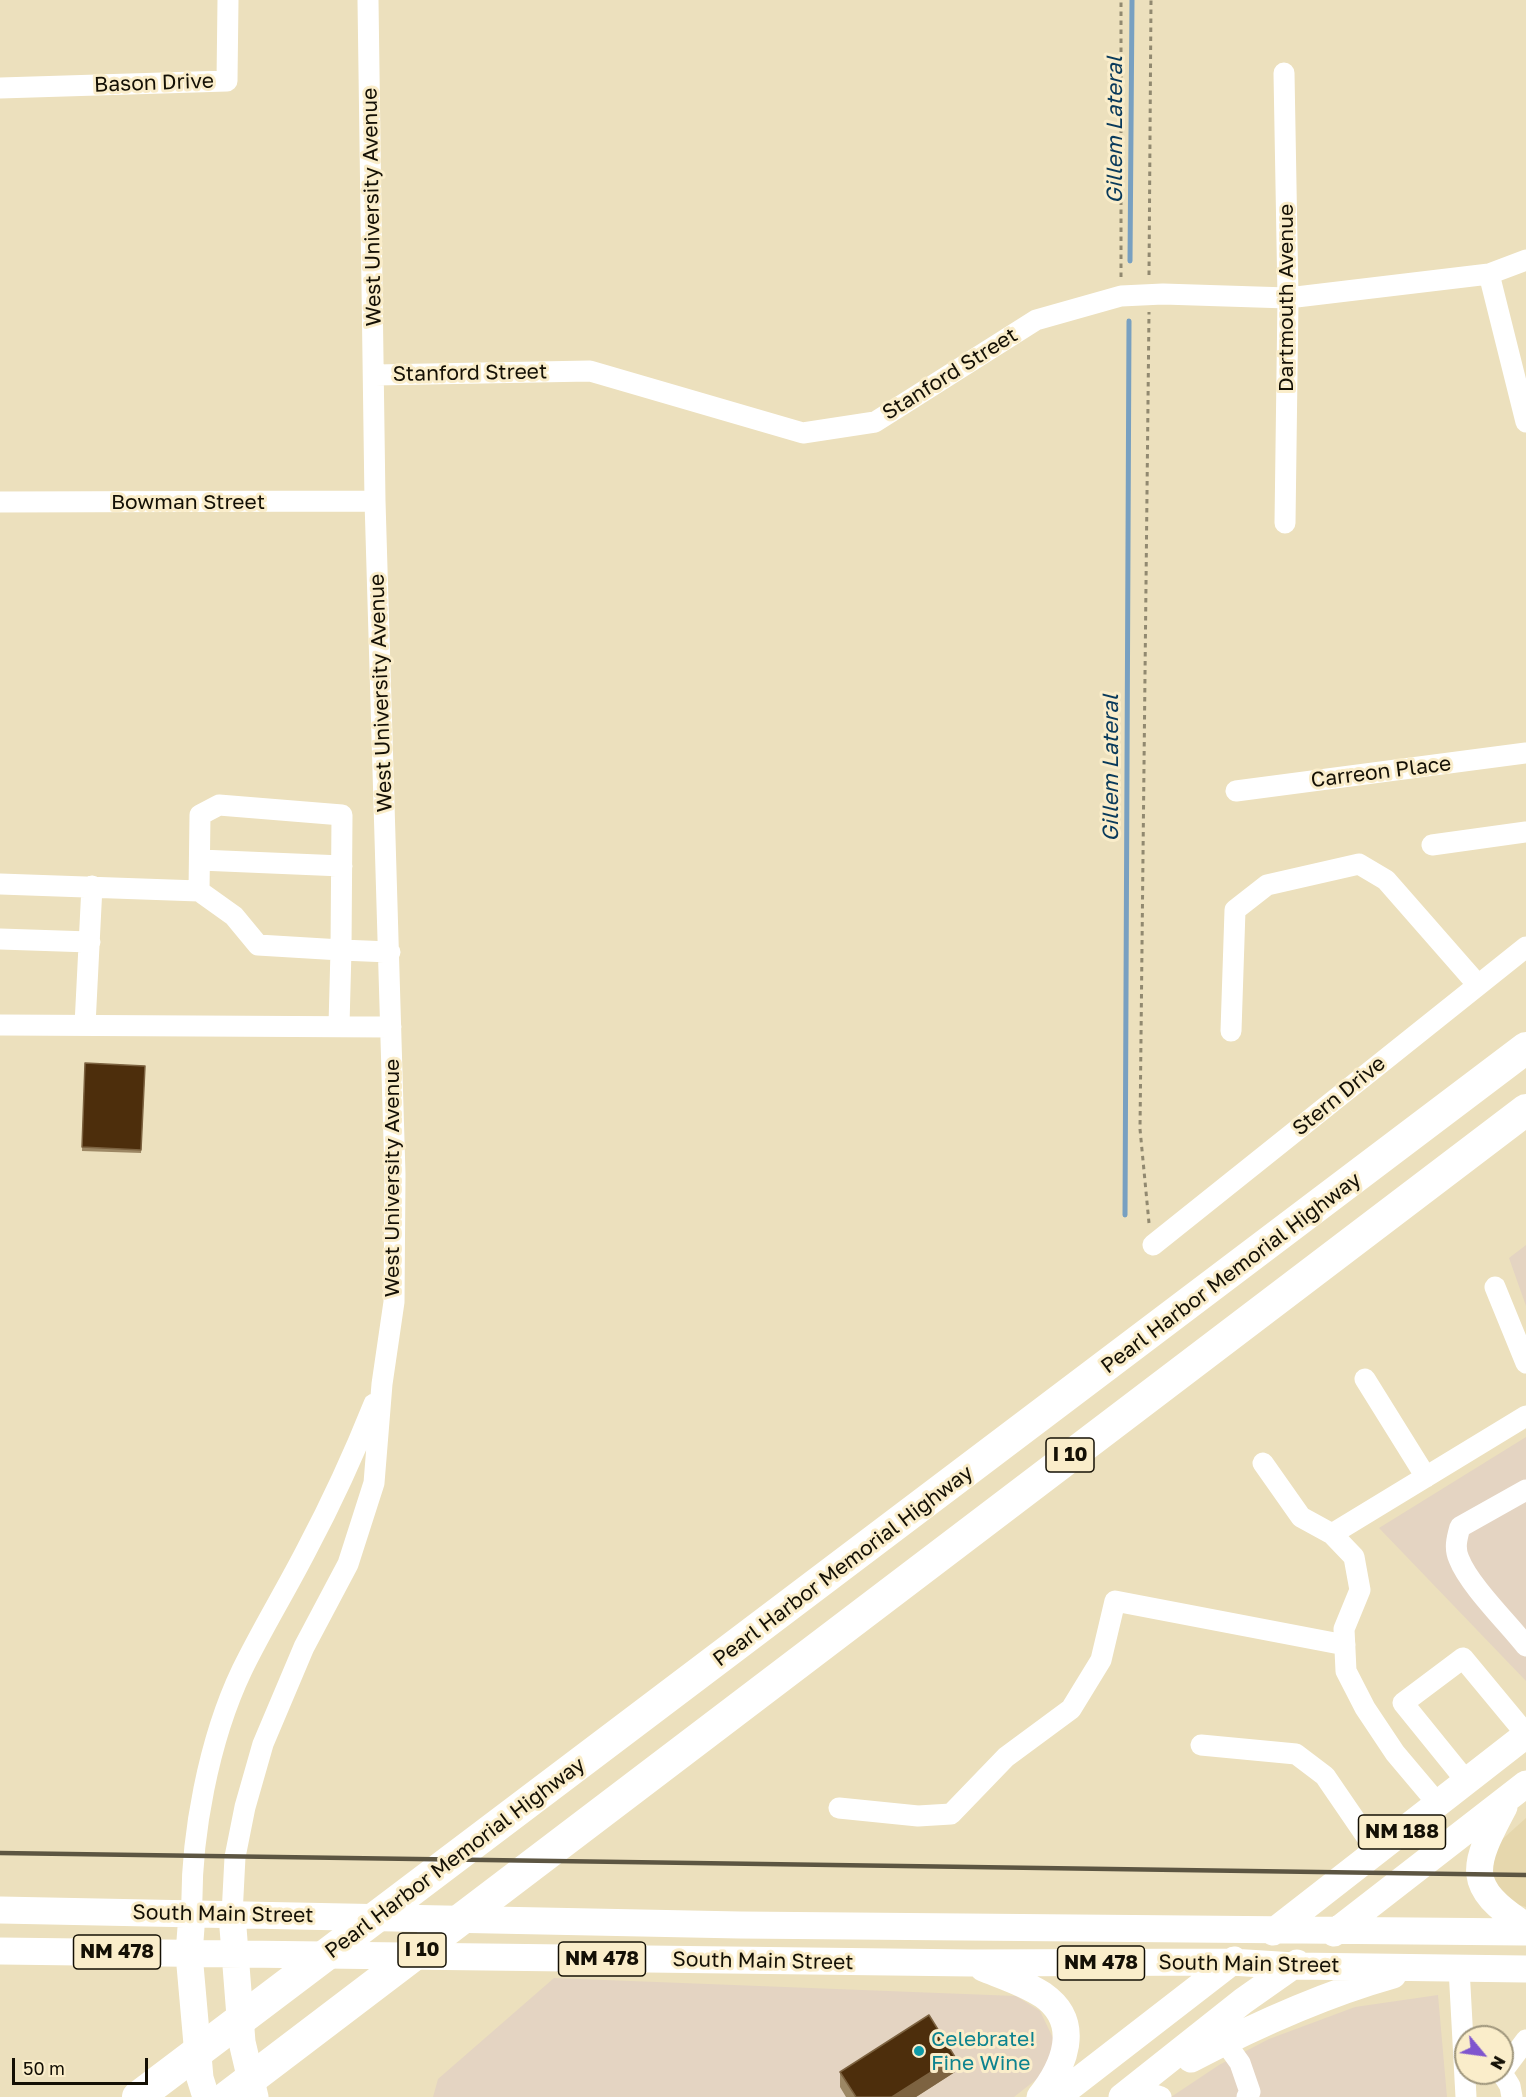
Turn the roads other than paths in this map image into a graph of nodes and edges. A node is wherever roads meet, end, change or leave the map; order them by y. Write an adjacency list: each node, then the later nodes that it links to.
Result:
1 (228, 0): 4 (street, Bason Drive)
2 (368, 0): 8 (street, West University Avenue)
3 (1284, 73): 7 (street, Dartmouth Avenue)
4 (0, 88)
5 (1526, 260): 6 (street, Stanford Street)
6 (1490, 274): 7 (street, Stanford Street); 9 (street)
7 (1288, 297): 8 (street, Stanford Street); 12 (street, Dartmouth Avenue)
8 (375, 375): 10 (street, West University Avenue)
9 (1526, 422)
10 (375, 501): 11 (street, Bowman Street); 26 (street, West University Avenue)
11 (0, 502)
12 (1286, 523)
13 (1526, 753): 14 (street, Carreon Place)
14 (1236, 791)
15 (1526, 832): 16 (street)
16 (1432, 845)
17 (200, 861): 18 (street); 18 (street); 21 (street)
18 (342, 866): 25 (street)
19 (0, 884): 20 (street)
20 (92, 886): 21 (street); 23 (street)
21 (199, 891): 25 (street)
22 (0, 939): 23 (street)
23 (90, 942): 29 (street)
24 (1526, 947): 27 (street, Stern Drive)
25 (341, 950): 26 (street); 30 (street)
26 (390, 952): 31 (street, West University Avenue)
27 (1478, 985): 32 (street); 35 (street, Stern Drive)
28 (0, 1025): 29 (street)
29 (85, 1025): 30 (street)
30 (339, 1025): 31 (street)
31 (391, 1027): 39 (street, West University Avenue)
32 (1231, 1031)
33 (1526, 1048): 75 (highway, Pearl Harbor Memorial Highway / I 10)
34 (1526, 1110): 70 (highway, I 10)
35 (1153, 1245)
36 (1494, 1287): 37 (street)
37 (1526, 1363)
38 (1365, 1379): 42 (street)
39 (382, 1384): 55 (street, West University Avenue); 56 (street, West University Avenue)
40 (1526, 1416): 42 (street)
41 (1263, 1462): 44 (street)
42 (1426, 1477): 44 (street)
43 (1526, 1490): 46 (street)
44 (1332, 1534): 45 (street)
45 (1345, 1645): 51 (street); 52 (street)
46 (1526, 1646)
47 (1526, 1734): 49 (main road, NM 188); 49 (street)
48 (1201, 1745): 53 (street)
49 (1467, 1782): 51 (main road, NM 188)
50 (1517, 1790): 57 (main road); 59 (main road, NM 188)
51 (1438, 1804): 53 (main road, NM 188)
52 (839, 1808)
53 (1377, 1852): 58 (main road, NM 188)
54 (0, 1910): 55 (main road, South Main Street / NM 478)
55 (192, 1914): 56 (main road, South Main Street / NM 478); 62 (main road, West University Avenue)
56 (232, 1915): 58 (main road, South Main Street / NM 478); 63 (main road, West University Avenue)
57 (1526, 1926)
58 (1278, 1929): 59 (main road, South Main Street / NM 478); 64 (main road, NM 188)
59 (1338, 1930): 60 (main road, South Main Street / NM 478); 66 (main road, NM 188)
60 (1526, 1932)
61 (0, 1951): 62 (main road, South Main Street / NM 478)
62 (189, 1954): 63 (main road, South Main Street / NM 478); 78 (main road, West University Avenue)
63 (234, 1954): 65 (main road, South Main Street / NM 478); 81 (main road, West University Avenue)
64 (1231, 1962): 65 (main road, South Main Street / NM 478); 66 (main road, South Main Street / NM 478); 83 (main road, NM 188)
65 (971, 1963): 82 (main road)
66 (1294, 1966): 67 (main road, South Main Street / NM 478); 76 (main road, NM 188)
67 (1420, 1967): 68 (main road, South Main Street / NM 478); 73 (main road)
68 (1459, 1968): 69 (main road, South Main Street / NM 478); 71 (street)
69 (1526, 1969)
70 (333, 2018): 79 (highway, I 10); 80 (highway)
71 (1463, 2025)
72 (1526, 2040): 74 (street)
73 (1226, 2042): 76 (main road); 77 (street)
74 (1514, 2056)
75 (149, 2089)
76 (1128, 2093): 84 (street)
77 (1248, 2094)
78 (206, 2097)
79 (227, 2097)
80 (244, 2097)
81 (255, 2097)
82 (1040, 2097)
83 (1058, 2097)
84 (1161, 2097)

